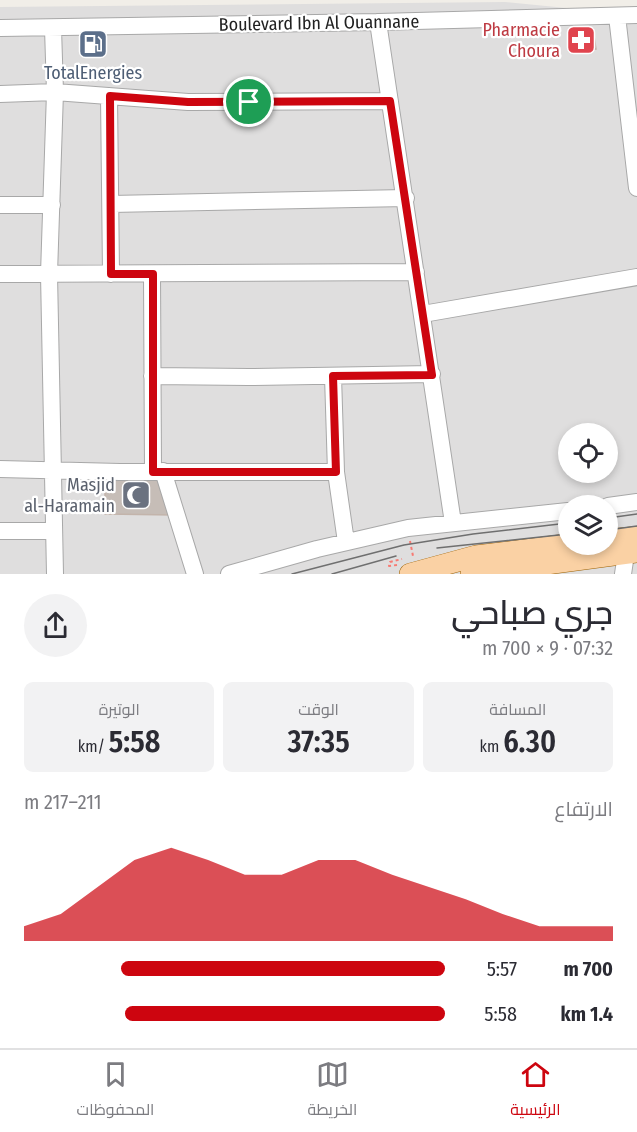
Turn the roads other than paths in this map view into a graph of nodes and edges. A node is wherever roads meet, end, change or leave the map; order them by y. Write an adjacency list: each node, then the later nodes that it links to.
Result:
1 (637, 15): 2 (street, Boulevard Ibn Al Ouannane)
2 (616, 16): 3 (street, Boulevard Ibn Al Ouannane); 10 (street)
3 (378, 22): 5 (street, Boulevard Ibn Al Ouannane); 9 (street)
4 (0, 28): 5 (street, Boulevard Ibn Al Ouannane)
5 (53, 28): 6 (street)
6 (55, 92): 7 (street); 8 (street); 14 (street)
7 (0, 94)
8 (110, 96): 9 (street); 12 (street)
9 (390, 101): 11 (street)
10 (637, 188)
11 (406, 198): 12 (street); 15 (street)
12 (111, 204): 18 (street)
13 (0, 205): 14 (street)
14 (52, 205): 17 (street)
15 (416, 272): 19 (street); 21 (street)
16 (0, 274): 17 (street)
17 (49, 274): 18 (street); 26 (street)
18 (111, 274): 19 (street)
19 (153, 274): 23 (street)
20 (637, 277): 21 (street)
21 (423, 314): 22 (street)
22 (432, 375): 24 (street); 32 (street)
23 (153, 376): 24 (street); 27 (street)
24 (333, 376): 28 (street)
25 (0, 469): 26 (street)
26 (52, 470): 27 (street); 34 (street)
27 (158, 472): 28 (street); 43 (street)
28 (336, 472): 35 (street)
29 (637, 502): 30 (street)
30 (618, 505)
31 (558, 512): 32 (street)
32 (453, 523): 35 (street)
33 (0, 531): 34 (street)
34 (54, 531): 42 (street)
35 (346, 542): 44 (street)
36 (618, 546): 38 (main road)
37 (558, 550): 39 (main road)
38 (631, 554): 39 (main road)
39 (523, 564): 40 (main road)
40 (493, 566): 41 (main road); 45 (main road)
41 (408, 569)
42 (55, 574)
43 (195, 574)
44 (229, 574)
45 (471, 574)

